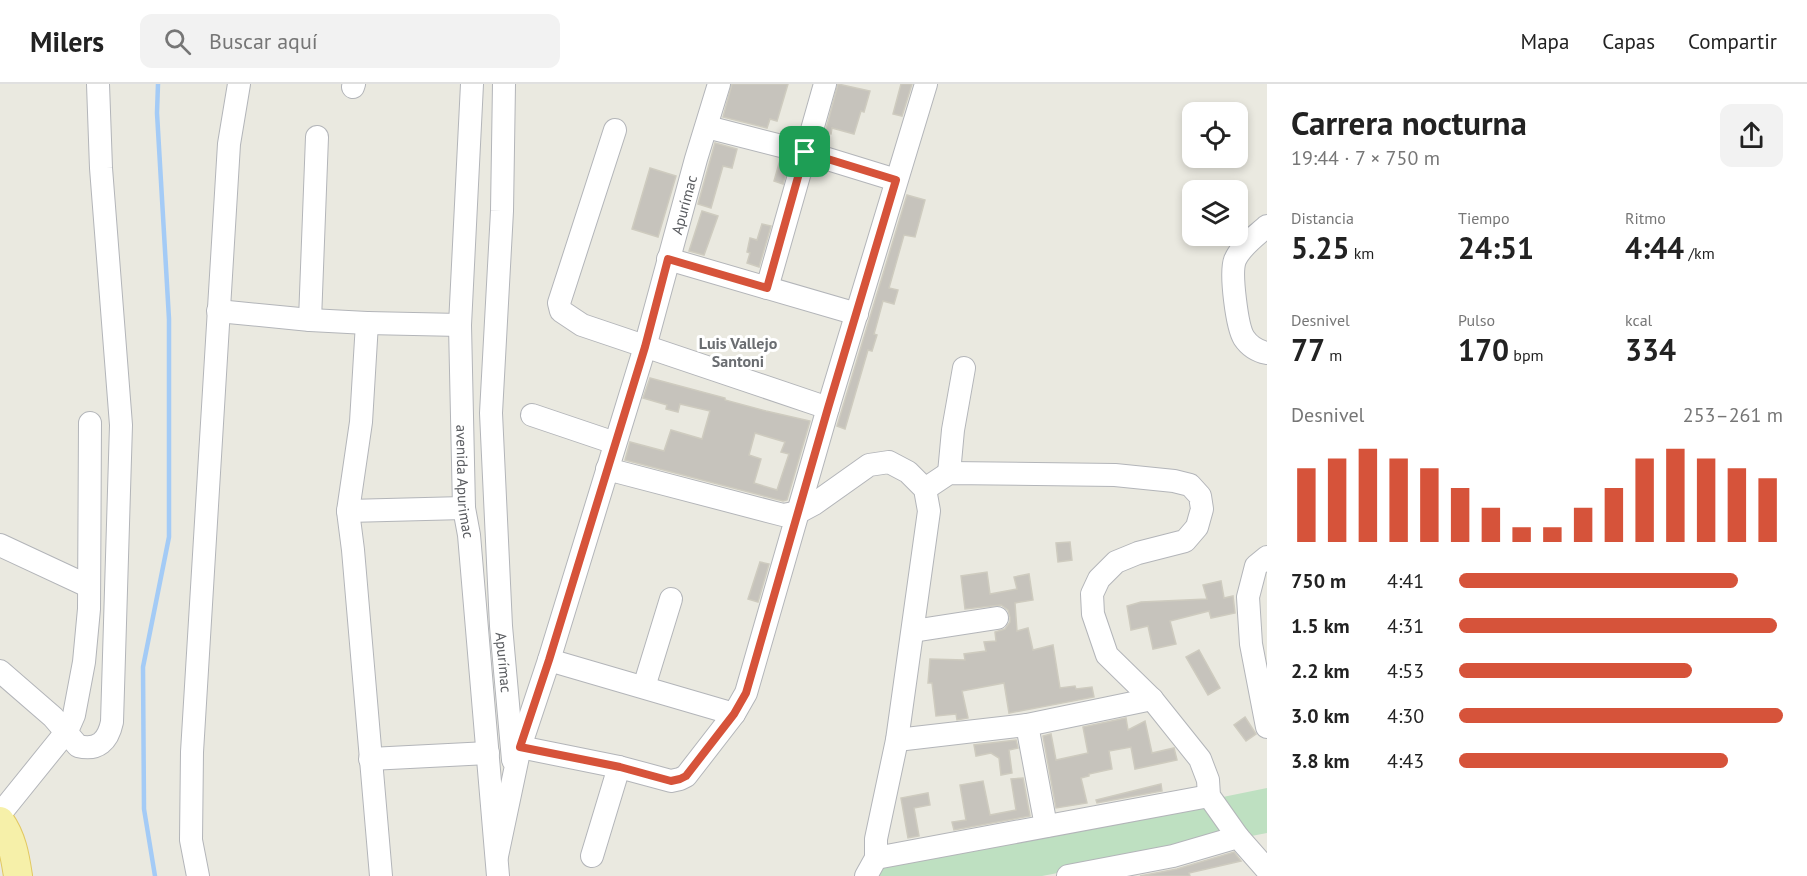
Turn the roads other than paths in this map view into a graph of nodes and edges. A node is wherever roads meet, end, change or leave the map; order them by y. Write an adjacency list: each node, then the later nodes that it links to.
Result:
1 (98, 84): 47 (street)
2 (239, 84): 16 (street)
3 (472, 84): 20 (street, avenida Apurimac)
4 (504, 84): 53 (street, Apurímac)
5 (719, 84): 8 (street, Apurímac)
6 (825, 84): 11 (street)
7 (926, 84): 12 (street)
8 (707, 127): 11 (street); 14 (street, Apurímac)
9 (615, 130): 21 (street)
10 (317, 137): 18 (street)
11 (805, 152): 12 (street); 15 (street)
12 (896, 180): 17 (street)
13 (1267, 226): 22 (street)
14 (668, 259): 15 (street); 21 (street, Apurímac)
15 (767, 288): 17 (street)
16 (218, 311): 18 (street); 64 (street)
17 (857, 314): 24 (street)
18 (310, 320): 19 (street)
19 (366, 322): 20 (street); 32 (street)
20 (460, 325): 31 (street, avenida Apurimac)
21 (645, 347): 24 (street); 27 (street, Apurímac)
22 (1267, 353)
23 (964, 368): 29 (street)
24 (828, 408): 33 (street)
25 (532, 415): 27 (street)
26 (90, 423): 36 (street)
27 (615, 443): 28 (street, Apurímac)
28 (607, 469): 33 (street); 40 (street, Apurímac)
29 (949, 473): 30 (street); 43 (street)
30 (925, 489): 33 (street); 39 (street)
31 (464, 508): 32 (street); 50 (street, avenida Apurimac)
32 (348, 511): 51 (street)
33 (799, 512): 44 (street)
34 (0, 545): 36 (street)
35 (1267, 557): 46 (street)
36 (88, 586): 47 (street)
37 (671, 599): 42 (street)
38 (997, 618): 39 (street)
39 (913, 631): 48 (street)
40 (549, 660): 42 (street); 49 (street, Apurímac)
41 (0, 671): 47 (street)
42 (644, 687): 44 (street)
43 (1152, 699): 45 (street); 54 (street)
44 (734, 714): 52 (street)
45 (1027, 725): 48 (street); 57 (street)
46 (1267, 728)
47 (67, 731): 55 (street)
48 (897, 740): 61 (street)
49 (520, 747): 52 (street); 53 (street, Apurímac)
50 (488, 753): 51 (street); 60 (street, avenida Apurimac)
51 (370, 759): 65 (street)
52 (620, 767): 59 (street)
53 (514, 773): 60 (street, Apurímac)
54 (1209, 796): 57 (street); 58 (street)
55 (0, 814)
56 (0, 821): 63 (main road)
57 (1046, 826): 61 (street)
58 (1238, 837): 62 (street); 66 (street)
59 (592, 856)
60 (498, 866)
61 (871, 867)
62 (1264, 871)
63 (18, 876)
64 (198, 876)
65 (381, 876)
66 (1068, 876)

